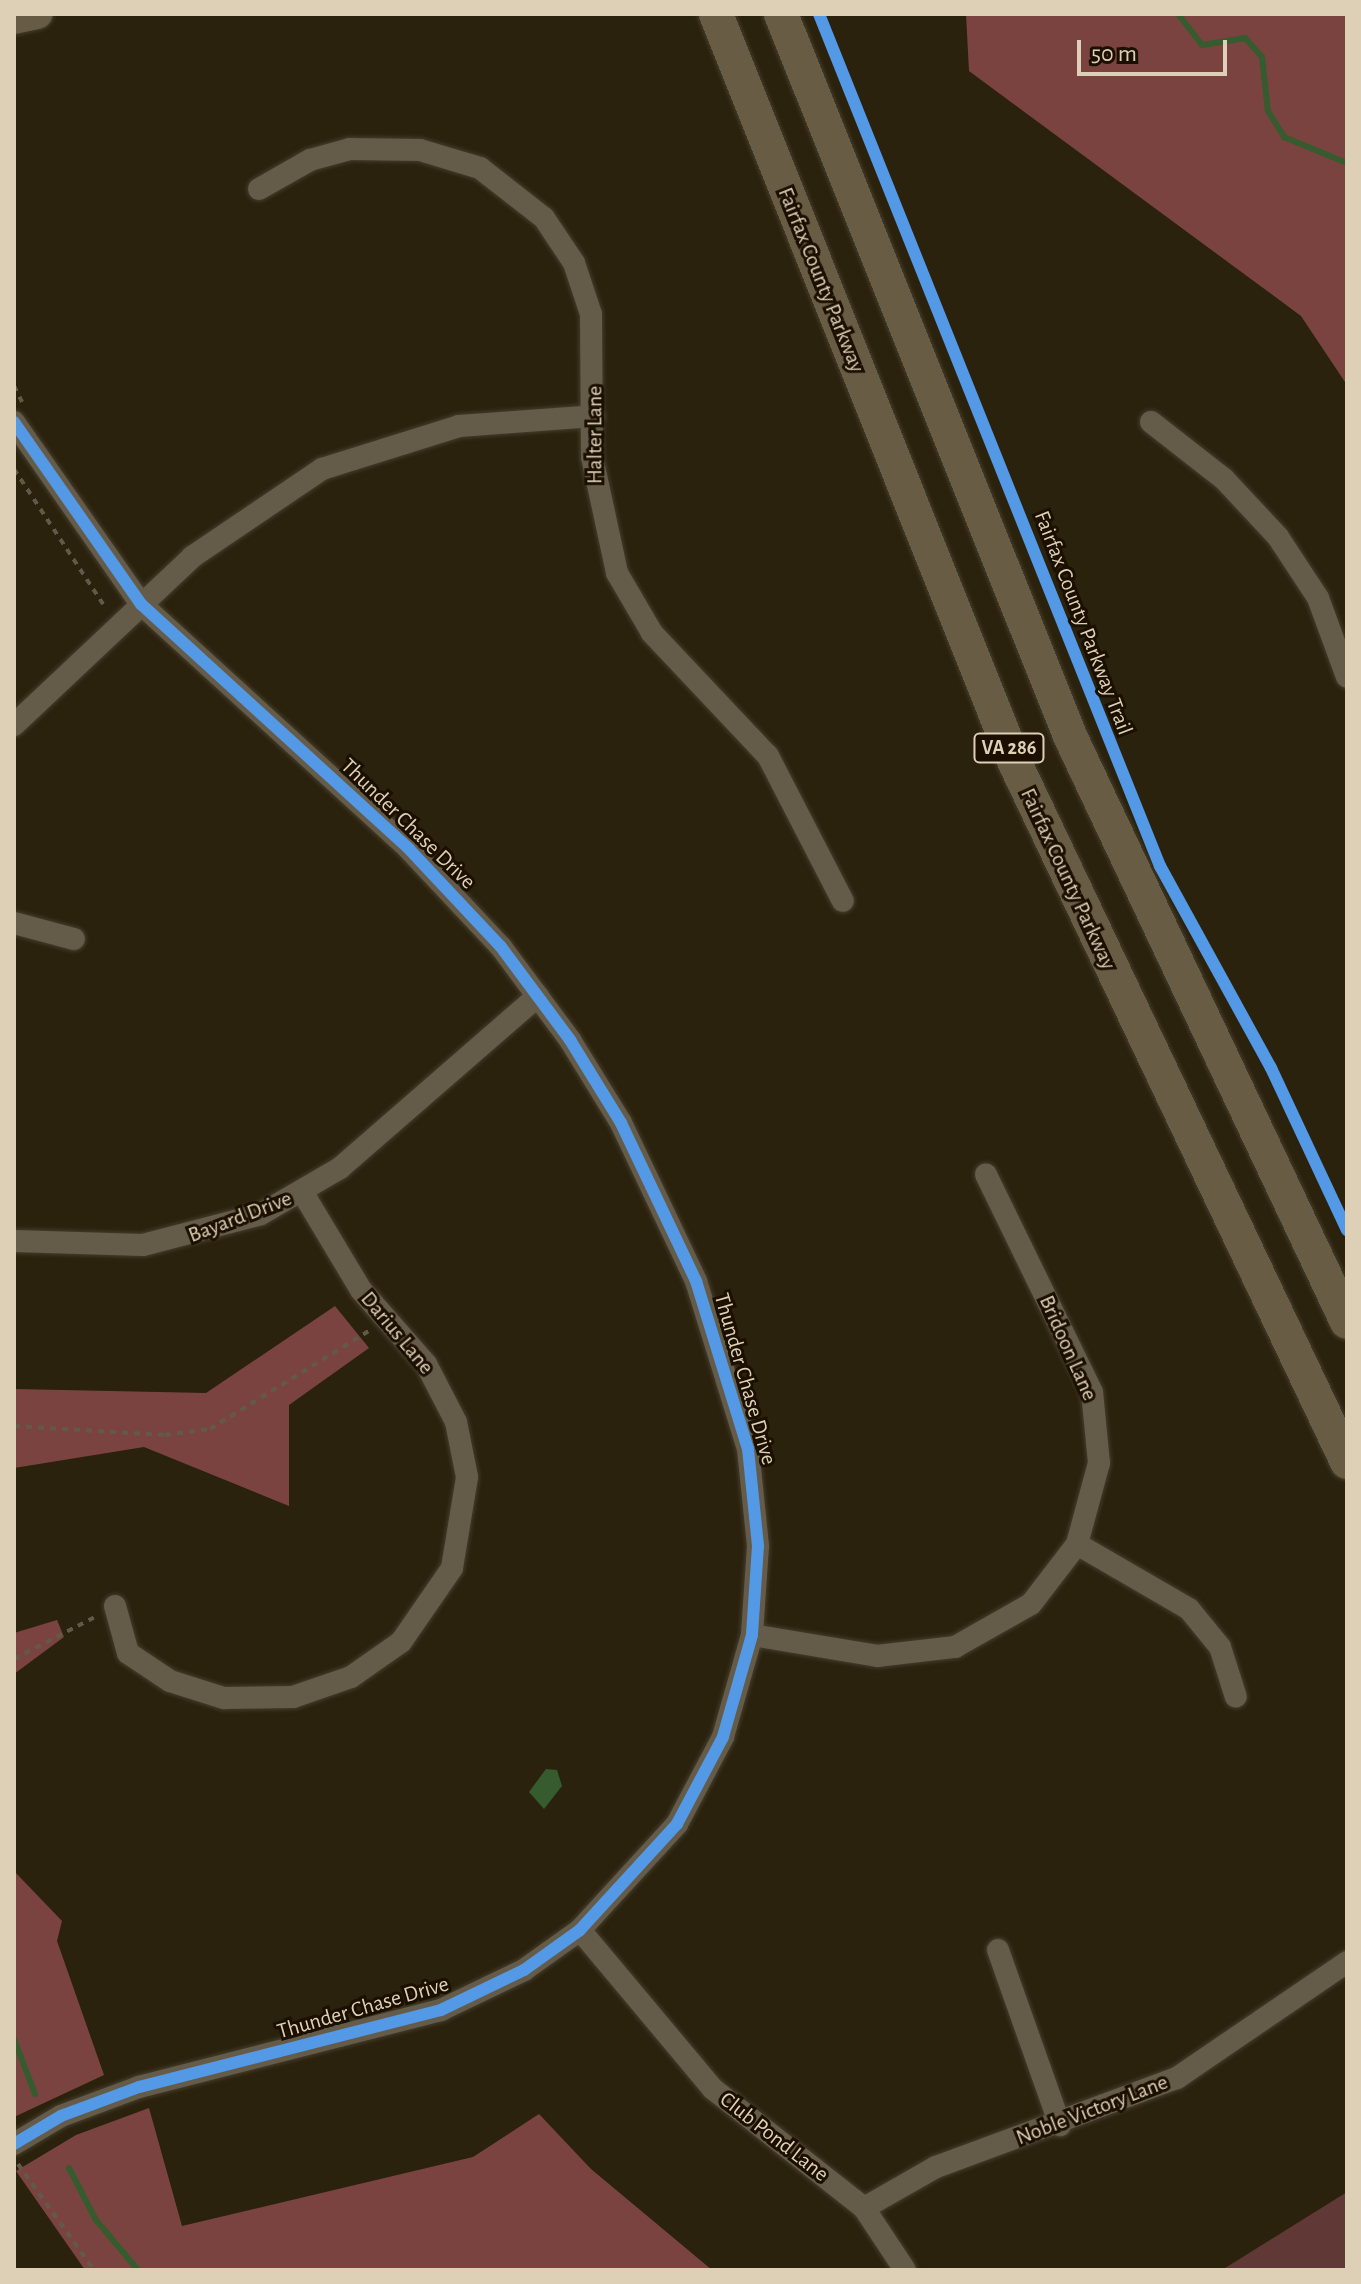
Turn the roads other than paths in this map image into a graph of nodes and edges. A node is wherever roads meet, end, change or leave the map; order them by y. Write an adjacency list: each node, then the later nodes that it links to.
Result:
1 (37, 14): 4 (main road)
2 (716, 14): 20 (highway, Fairfax County Parkway / VA 286)
3 (781, 14): 19 (highway, VA 286)
4 (14, 19)
5 (259, 189): 6 (street, Halter Lane)
6 (594, 416): 9 (street); 12 (street, Halter Lane)
7 (14, 422): 9 (street, Thunder Chase Drive)
8 (1151, 422): 10 (street)
9 (141, 604): 11 (street); 15 (street, Thunder Chase Drive)
10 (1347, 677)
11 (14, 725)
12 (843, 901)
13 (14, 923): 14 (street)
14 (74, 939)
15 (538, 996): 17 (street, Bayard Drive); 23 (street, Thunder Chase Drive)
16 (986, 1175): 21 (street, Bridoon Lane)
17 (303, 1193): 18 (street, Bayard Drive); 22 (street, Darius Lane)
18 (14, 1241)
19 (1347, 1322)
20 (1347, 1462)
21 (1077, 1544): 23 (street, Bridoon Lane); 24 (street)
22 (115, 1606)
23 (752, 1635): 25 (street, Thunder Chase Drive)
24 (1236, 1697)
25 (580, 1930): 29 (street, Thunder Chase Drive); 30 (street, Club Pond Lane)
26 (998, 1950): 28 (street)
27 (1347, 1962): 28 (street, Noble Victory Lane)
28 (1060, 2125): 30 (street, Noble Victory Lane)
29 (15, 2144)
30 (864, 2208): 31 (street, Club Pond Lane)
31 (905, 2270)

